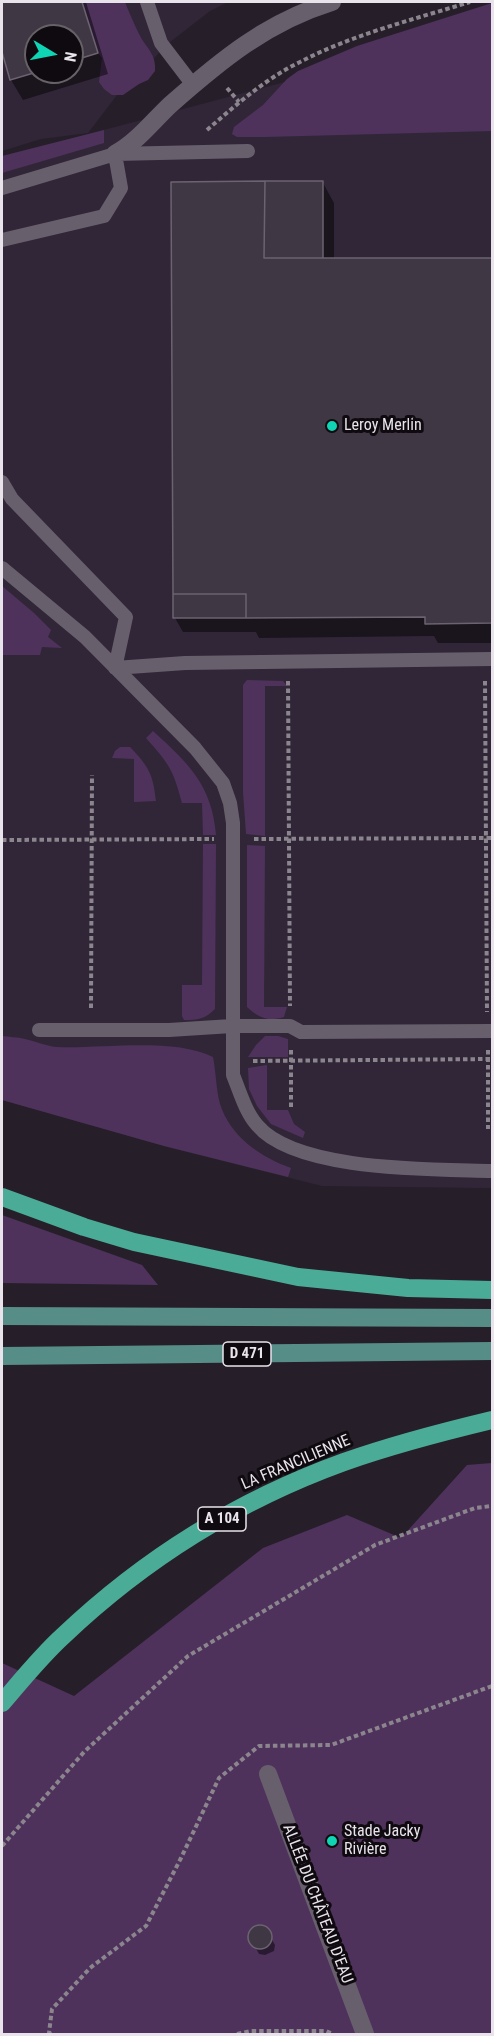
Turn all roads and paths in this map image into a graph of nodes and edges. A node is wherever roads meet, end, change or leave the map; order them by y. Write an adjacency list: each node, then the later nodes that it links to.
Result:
1 (147, 2): 4 (lane)
2 (332, 2): 4 (street)
3 (470, 2): 6 (path)
4 (193, 85): 7 (street)
5 (248, 151): 6 (lane)
6 (183, 152): 7 (lane)
7 (115, 154): 8 (lane); 9 (lane)
8 (2, 189)
9 (2, 240)
10 (2, 482): 14 (lane)
11 (2, 568): 14 (lane)
12 (488, 659): 13 (lane); 20 (path)
13 (288, 661): 14 (lane); 18 (path)
14 (115, 668): 17 (lane)
15 (92, 775): 16 (path)
16 (91, 1008)
17 (232, 1026): 18 (lane); 19 (lane); 26 (lane)
18 (290, 1026): 20 (lane); 22 (path)
19 (39, 1030)
20 (490, 1031): 21 (path)
21 (490, 1059): 22 (path); 25 (path)
22 (291, 1060): 23 (path); 24 (path)
23 (250, 1061)
24 (291, 1108)
25 (488, 1129)
26 (492, 1171)
27 (2, 1197): 28 (highway)
28 (492, 1290)
29 (2, 1316): 30 (main road, D 471)
30 (492, 1318)
31 (492, 1351): 32 (main road, D 471)
32 (2, 1356)
33 (492, 1420): 36 (highway, LA FRANCILIENNE / A 104)
34 (492, 1506): 38 (path)
35 (492, 1686): 39 (path)
36 (2, 1703)
37 (268, 1774): 42 (street, ALLÉE DU CHÂTEAU D'EAU)
38 (2, 1846)
39 (49, 2034)
40 (237, 2034): 41 (path)
41 (333, 2034)
42 (365, 2034)

